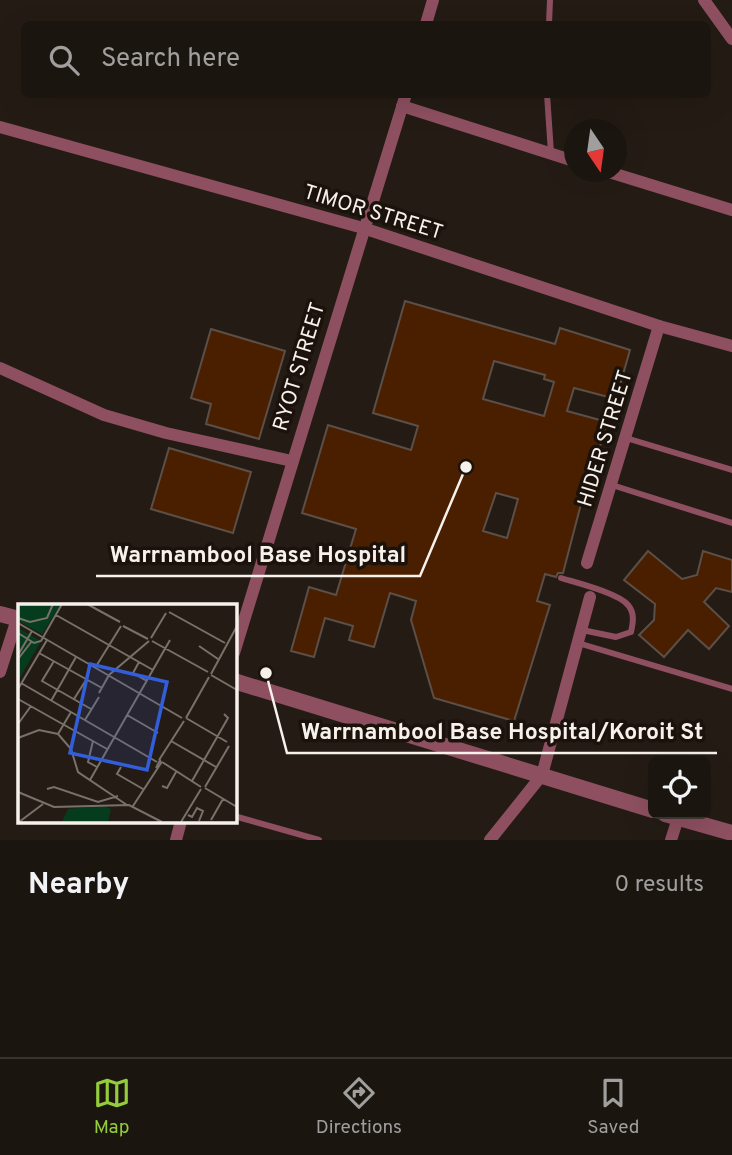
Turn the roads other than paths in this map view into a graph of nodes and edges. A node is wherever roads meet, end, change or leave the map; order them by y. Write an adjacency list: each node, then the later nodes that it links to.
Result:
1 (433, 0): 4 (street)
2 (550, 0): 5 (lane)
3 (704, 0): 6 (street)
4 (427, 21)
5 (549, 21)
6 (732, 39)
7 (547, 98): 10 (lane)
8 (404, 100): 10 (street); 14 (street, RYOT STREET)
9 (0, 127): 14 (street, TIMOR STREET)
10 (551, 153): 11 (street)
11 (564, 157)
12 (627, 178): 13 (street)
13 (732, 210)
14 (363, 228): 15 (street, TIMOR STREET); 19 (street, RYOT STREET)
15 (659, 326): 16 (street, TIMOR STREET); 18 (street, HIDER STREET)
16 (732, 346)
17 (0, 368): 19 (street)
18 (626, 438): 20 (lane); 21 (street, HIDER STREET)
19 (292, 461): 30 (street, RYOT STREET)
20 (732, 470)
21 (612, 485): 22 (lane); 23 (street, HIDER STREET)
22 (732, 523)
23 (587, 563)
24 (561, 579): 28 (lane)
25 (590, 597): 28 (street)
26 (0, 614): 27 (street)
27 (18, 619): 31 (street)
28 (582, 630): 29 (street)
29 (578, 643): 33 (lane); 34 (street)
30 (236, 646)
31 (0, 672)
32 (236, 682): 34 (street)
33 (732, 689)
34 (542, 775): 35 (street); 43 (street)
35 (648, 808)
36 (236, 817): 42 (lane)
37 (672, 819): 44 (street)
38 (683, 819): 40 (street)
39 (181, 822): 41 (street)
40 (732, 833)
41 (176, 840)
42 (319, 840)
43 (490, 840)
44 (671, 840)

